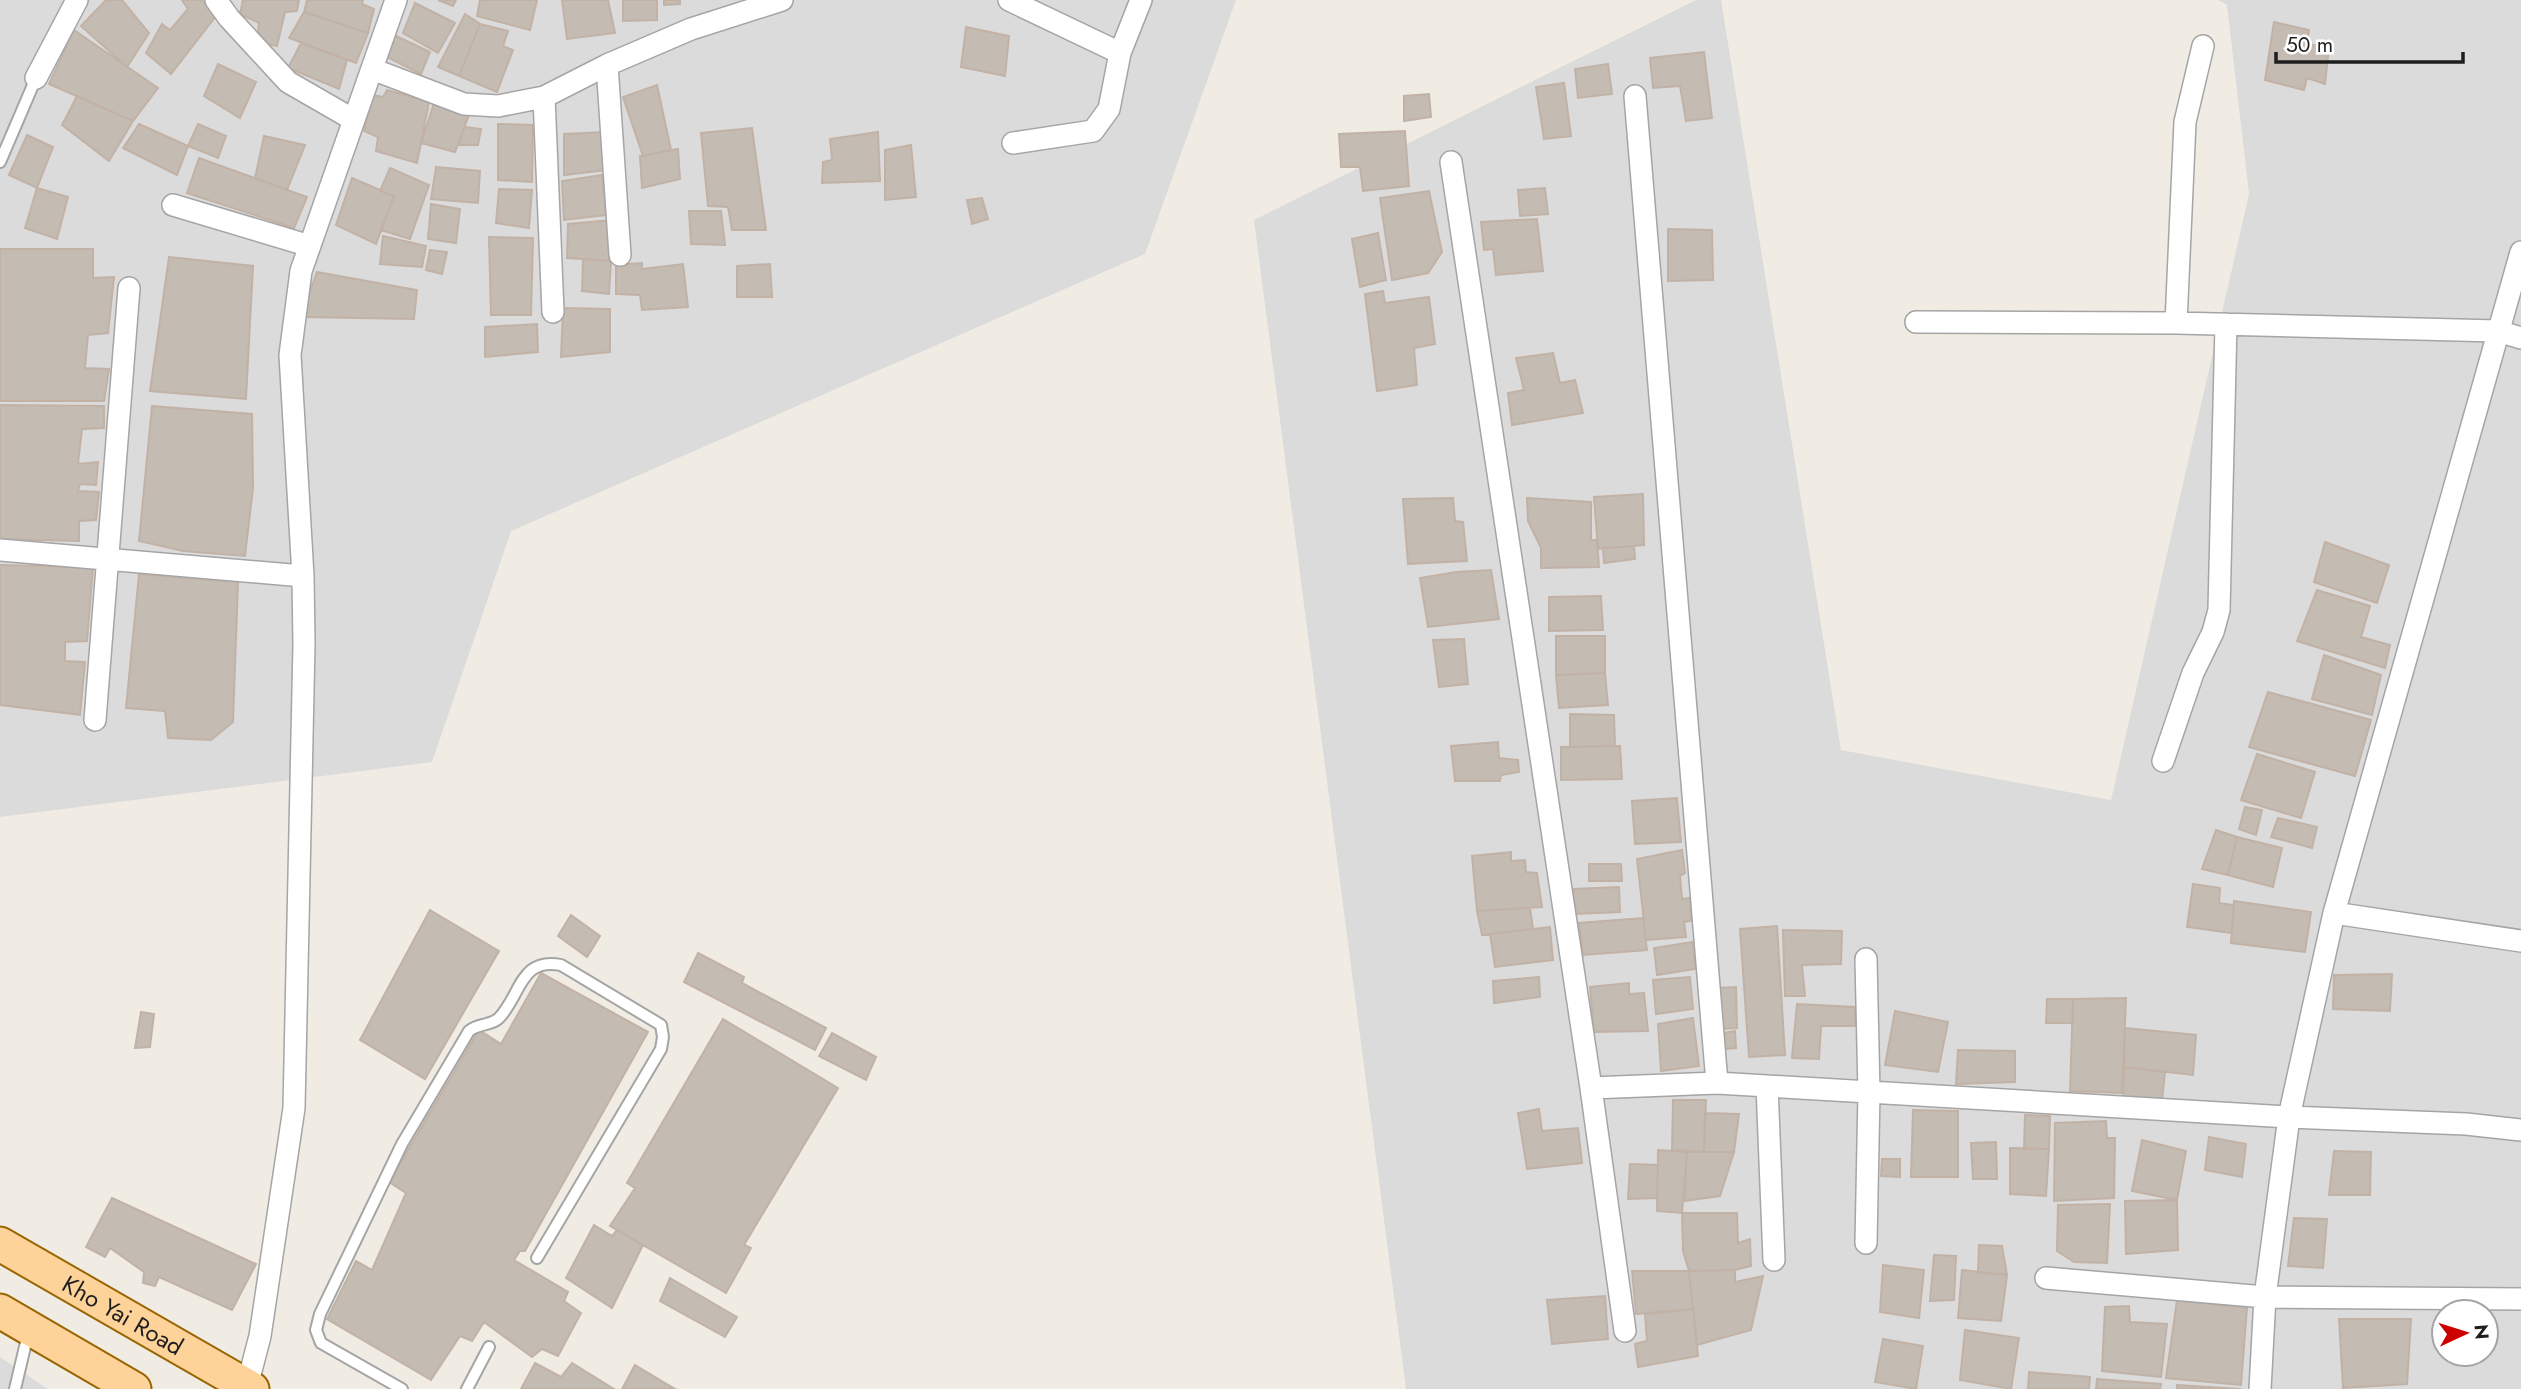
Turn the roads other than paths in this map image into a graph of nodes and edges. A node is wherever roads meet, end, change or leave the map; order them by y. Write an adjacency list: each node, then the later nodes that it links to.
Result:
1 (76, 0): 11 (street)
2 (216, 0): 14 (street)
3 (396, 0): 10 (street)
4 (782, 0): 9 (street)
5 (1009, 0): 8 (street)
6 (1141, 0): 8 (street)
7 (2203, 46): 25 (street)
8 (1120, 53): 15 (street)
9 (607, 65): 13 (street); 21 (street)
10 (372, 69): 13 (street); 14 (street)
11 (36, 78): 16 (lane)
12 (1635, 96): 37 (street)
13 (544, 97): 23 (street)
14 (354, 120): 19 (street)
15 (1013, 143)
16 (0, 162)
17 (1451, 162): 39 (street)
18 (173, 205): 19 (street)
19 (310, 246): 31 (street)
20 (2521, 252): 27 (street)
21 (620, 255)
22 (129, 288): 30 (street)
23 (553, 312)
24 (1916, 322): 25 (street)
25 (2176, 323): 26 (street)
26 (2226, 324): 27 (street); 33 (street)
27 (2498, 331): 28 (street); 34 (street)
28 (2521, 338)
29 (0, 550): 30 (street)
30 (108, 559): 31 (street); 32 (street)
31 (303, 576): 53 (street)
32 (95, 720)
33 (2163, 761)
34 (2334, 913): 35 (street); 41 (street)
35 (2521, 941)
36 (1866, 959): 40 (street)
37 (1717, 1083): 38 (street); 39 (street)
38 (1767, 1086): 40 (street); 46 (street)
39 (1591, 1088): 51 (street)
40 (1869, 1092): 41 (street); 43 (street)
41 (2289, 1117): 42 (street); 48 (street)
42 (2521, 1130)
43 (1866, 1243)
44 (0, 1244): 53 (main road, Kho Yai Road)
45 (537, 1258): 56 (lane)
46 (1774, 1260)
47 (2046, 1279): 48 (street)
48 (2265, 1297): 49 (street); 58 (street)
49 (2521, 1299)
50 (11, 1323): 54 (lane); 55 (main road)
51 (1626, 1331)
52 (489, 1347): 57 (lane)
53 (249, 1387)
54 (15, 1389)
55 (134, 1389)
56 (402, 1389)
57 (467, 1389)
58 (2260, 1389)

